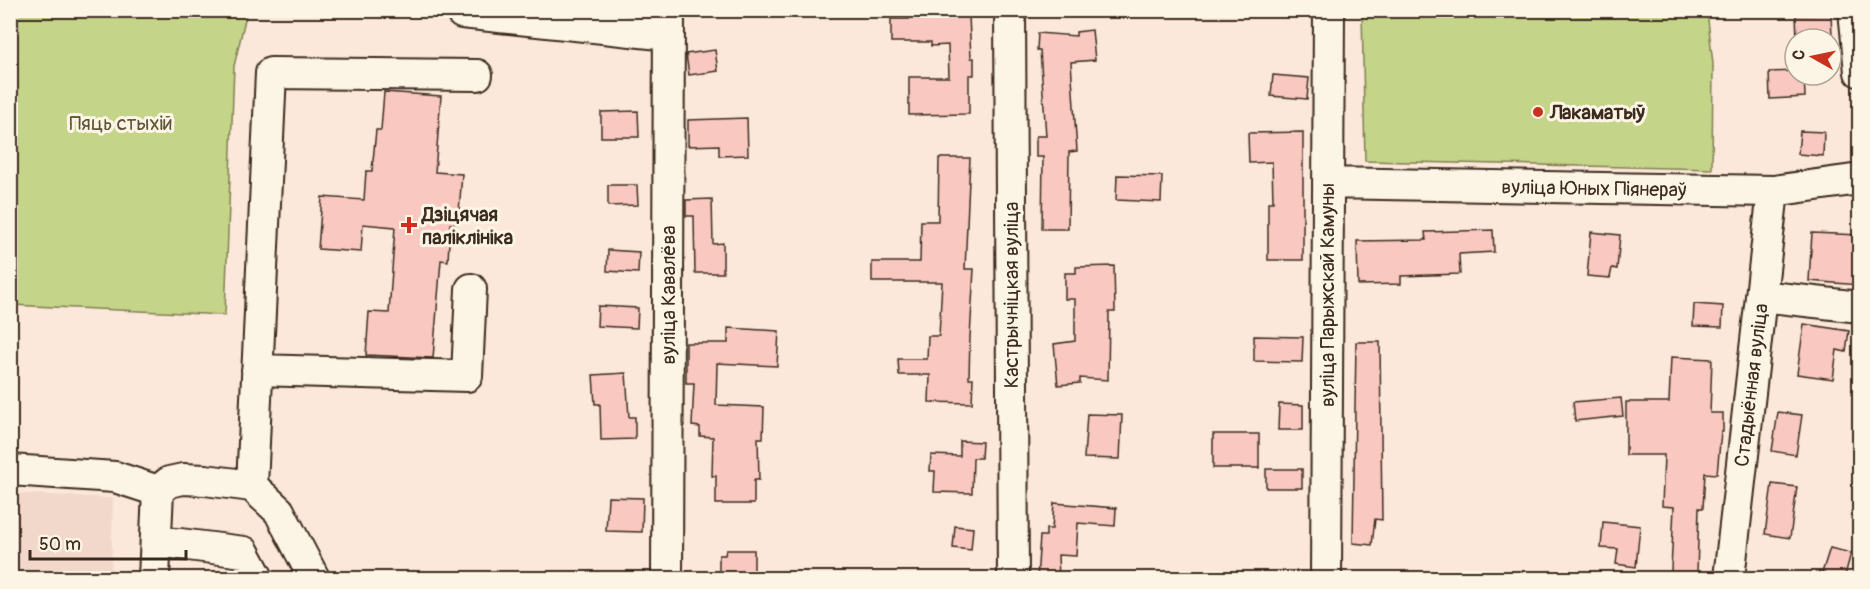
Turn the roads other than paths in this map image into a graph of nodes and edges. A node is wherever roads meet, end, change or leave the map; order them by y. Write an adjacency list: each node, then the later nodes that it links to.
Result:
1 (1010, 10): 23 (street, Кастрычніцкая вуліца)
2 (1329, 10): 9 (street, вуліца Парыжскай Камуны)
3 (1854, 10): 6 (street)
4 (462, 13): 5 (street)
5 (669, 23): 22 (street, вуліца Кавалёва)
6 (1860, 72)
7 (477, 75): 14 (street)
8 (1860, 179): 10 (street, вуліца Юных Піянераў)
9 (1328, 183): 10 (street, вуліца Юных Піянераў); 24 (street, вуліца Парыжскай Камуны)
10 (1773, 191): 12 (street, Стадыённая вуліца)
11 (471, 289): 14 (street)
12 (1761, 296): 13 (street); 25 (street, Стадыённая вуліца)
13 (1860, 308)
14 (257, 370): 16 (street)
15 (10, 470): 17 (street)
16 (252, 486): 17 (street); 21 (street)
17 (158, 491): 18 (street)
18 (156, 541): 19 (street); 20 (street)
19 (154, 579)
20 (258, 579)
21 (314, 579)
22 (668, 579)
23 (1013, 579)
24 (1326, 579)
25 (1729, 579)

